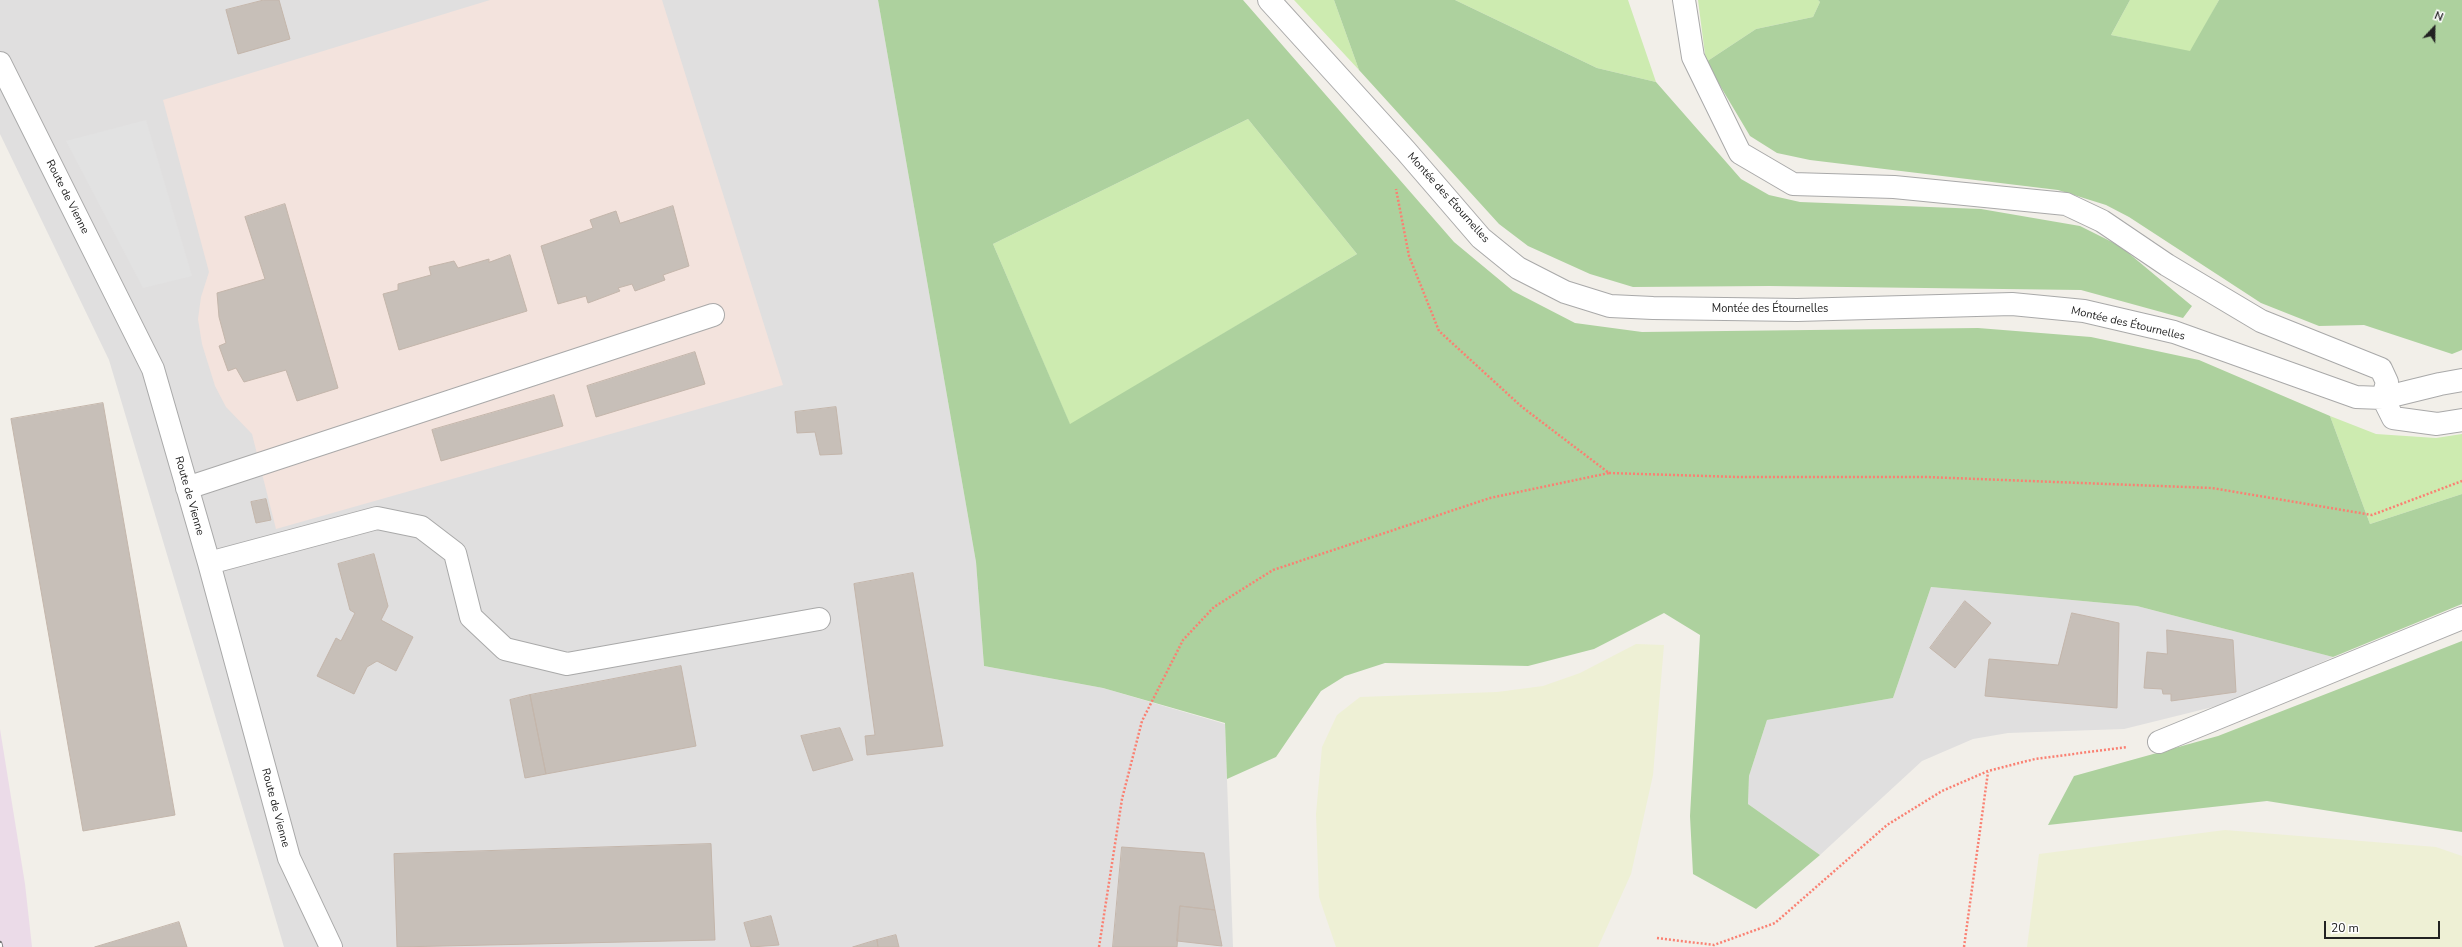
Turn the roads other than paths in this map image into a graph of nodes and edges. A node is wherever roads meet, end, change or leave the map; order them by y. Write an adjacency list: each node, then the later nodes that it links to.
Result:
1 (1269, 0): 6 (street, Montée des Étournelles)
2 (1684, 0): 6 (street)
3 (0, 63): 8 (street, Route de Vienne)
4 (713, 315): 8 (street)
5 (2462, 380): 6 (street, Montée des Étournelles)
6 (2383, 398): 7 (street)
7 (2462, 420)
8 (186, 488): 9 (street, Route de Vienne)
9 (209, 563): 11 (street); 13 (street, Route de Vienne)
10 (2462, 618): 12 (street)
11 (819, 619)
12 (2159, 742)
13 (331, 947)

